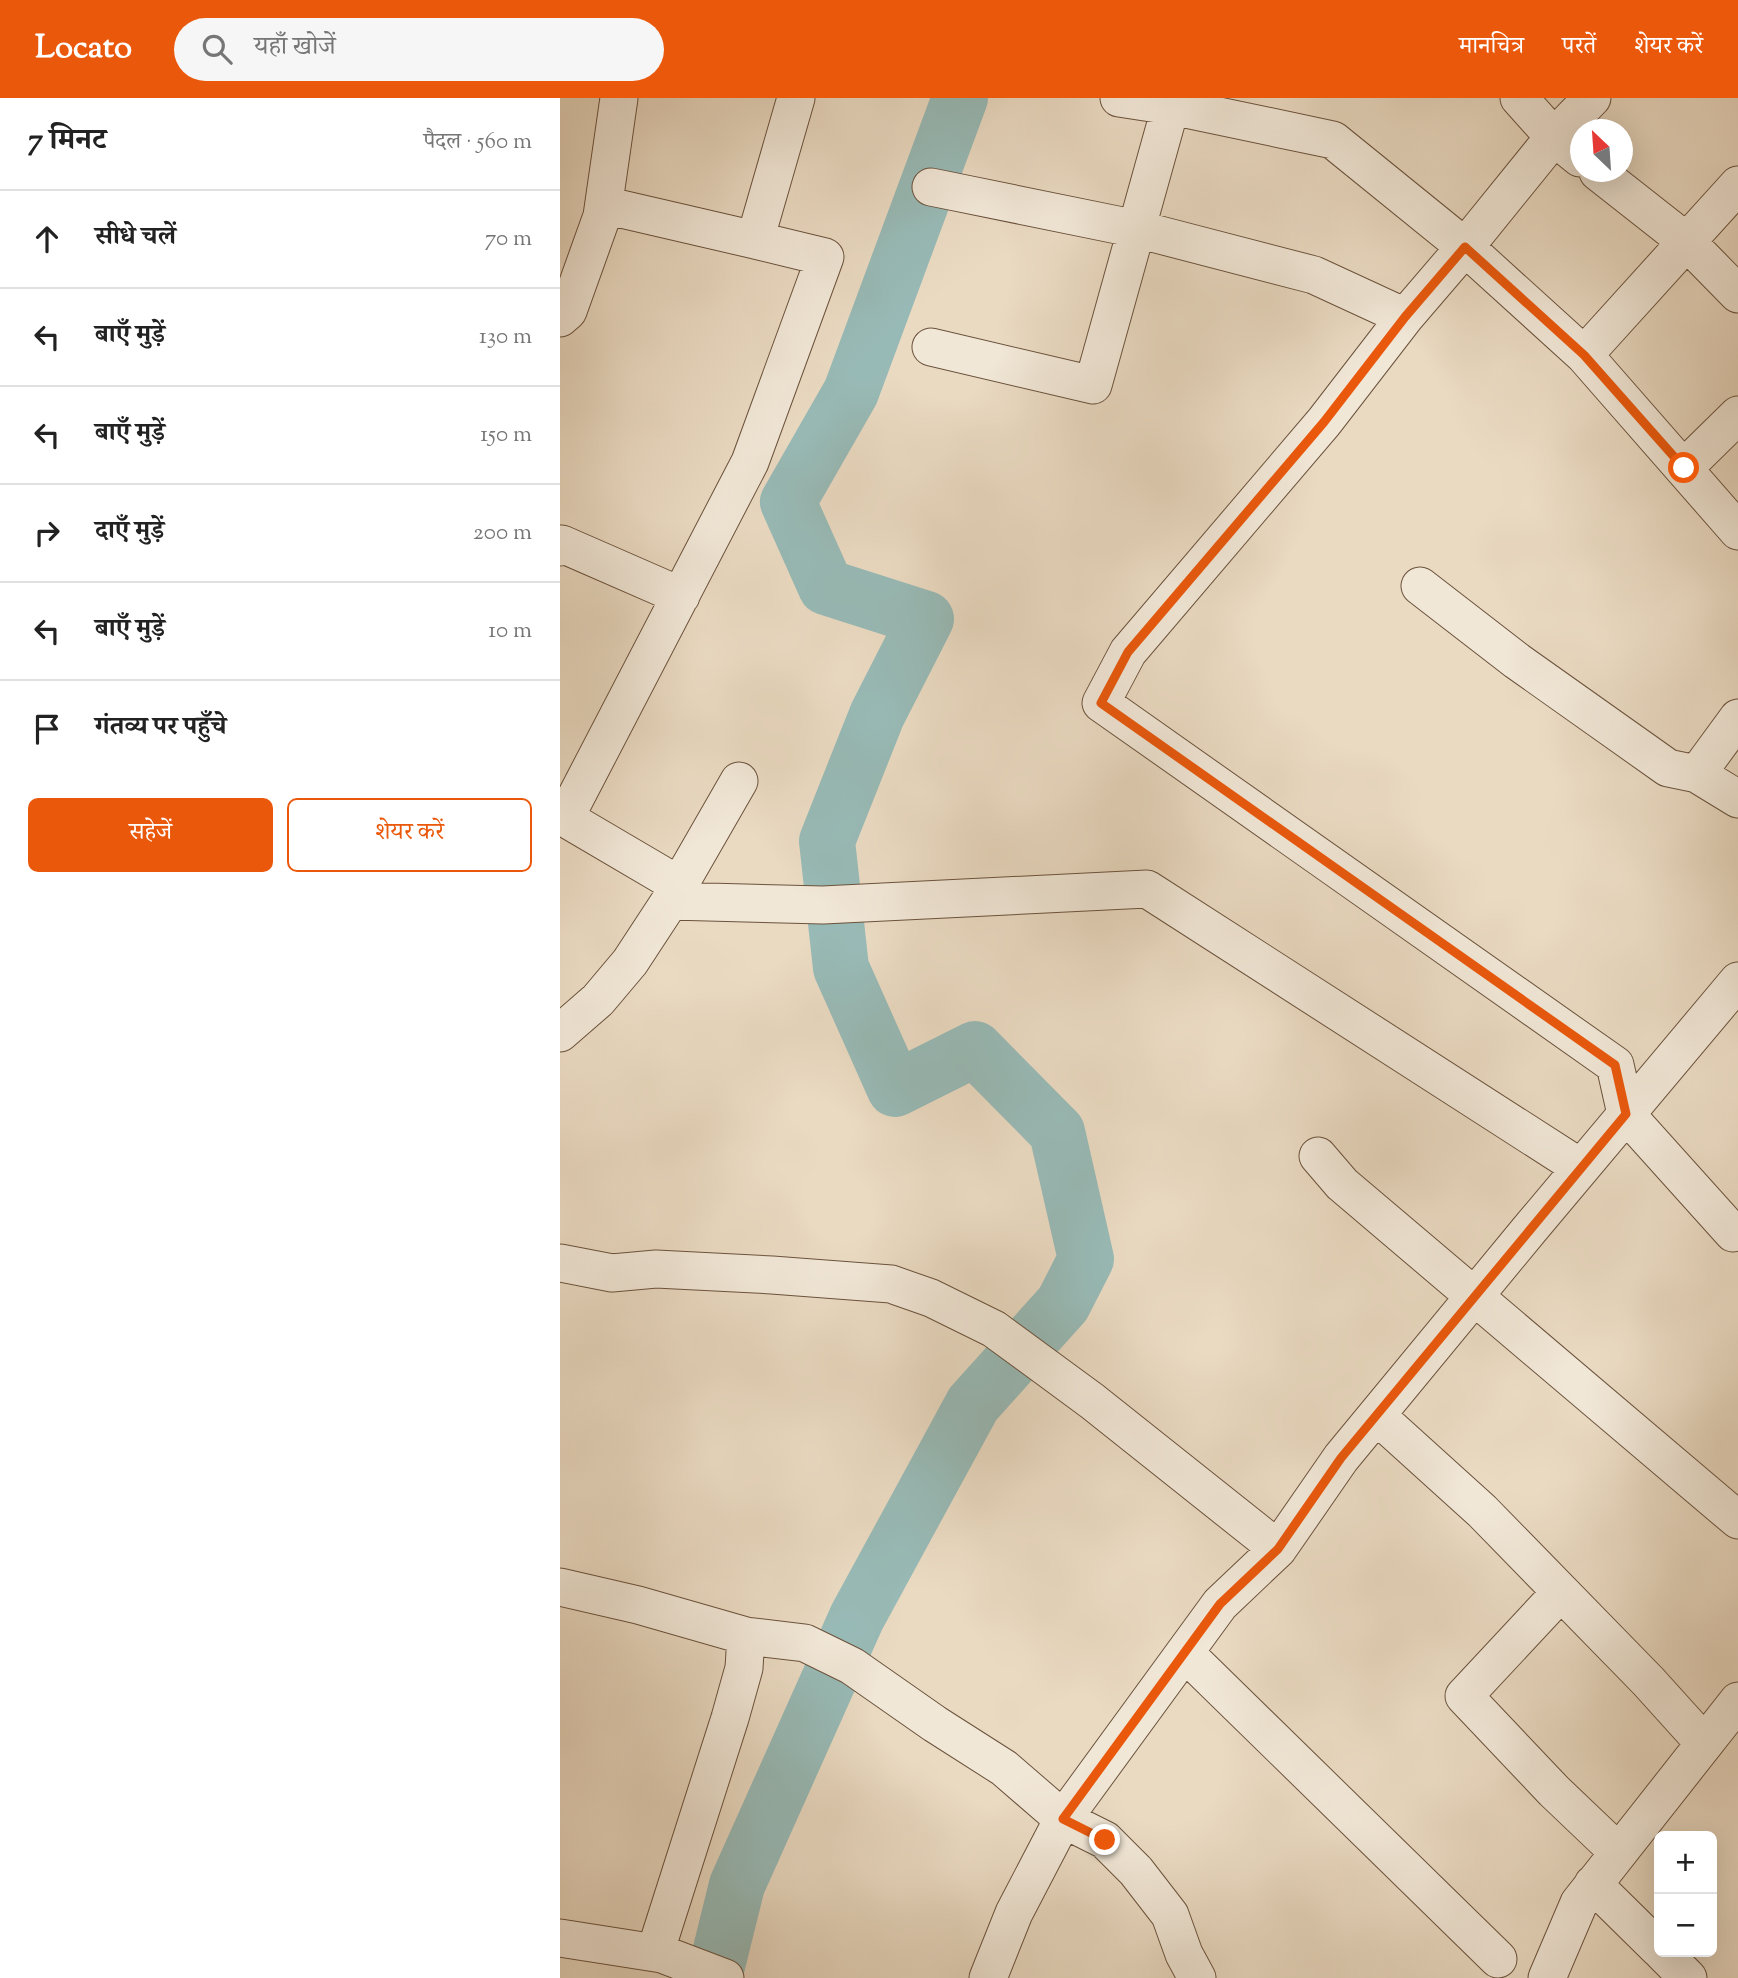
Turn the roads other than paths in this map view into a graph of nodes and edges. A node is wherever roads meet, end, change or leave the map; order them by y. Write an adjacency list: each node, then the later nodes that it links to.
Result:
1 (619, 98): 11 (street)
2 (796, 98): 13 (street)
3 (1119, 98): 6 (street)
4 (1519, 98): 7 (street)
5 (1592, 98): 7 (street)
6 (1172, 102): 12 (street); 15 (street)
7 (1567, 147): 15 (street)
8 (1611, 182): 14 (street)
9 (1738, 185): 14 (street)
10 (931, 187): 12 (street)
11 (604, 205): 13 (street); 18 (street)
12 (1137, 229): 17 (street); 19 (street)
13 (755, 240): 26 (street)
14 (1687, 242): 16 (street); 20 (street)
15 (1465, 247): 17 (street); 20 (street)
16 (1738, 294)
17 (1405, 317): 34 (street)
18 (560, 318)
19 (931, 347)
20 (1584, 355): 22 (street)
21 (1738, 415): 22 (street)
22 (1684, 468): 23 (street)
23 (1738, 531)
24 (560, 547): 26 (street)
25 (1420, 586): 28 (street)
26 (681, 596): 31 (street)
27 (1738, 718): 28 (street)
28 (1697, 774): 30 (street)
29 (739, 781): 31 (street)
30 (1738, 799)
31 (674, 893): 33 (street); 36 (street)
32 (1738, 981): 34 (street)
33 (560, 1033)
34 (1626, 1114): 36 (street); 37 (street)
35 (1318, 1156): 39 (street)
36 (1581, 1168): 39 (street)
37 (1733, 1233)
38 (560, 1263): 42 (street)
39 (1476, 1297): 40 (street); 41 (street)
40 (1377, 1416): 42 (street); 44 (street)
41 (1738, 1520)
42 (1278, 1549): 46 (street)
43 (560, 1587): 45 (street)
44 (1561, 1592): 48 (street); 50 (street)
45 (746, 1636): 49 (street); 56 (street)
46 (1185, 1653): 49 (street); 55 (street)
47 (1738, 1702): 48 (street)
48 (1704, 1743): 50 (street)
49 (1063, 1819): 58 (street); 59 (street)
50 (1618, 1852): 51 (street)
51 (1593, 1884): 53 (street); 60 (street)
52 (560, 1938): 56 (street)
53 (1654, 1945)
54 (1666, 1957): 61 (street)
55 (1497, 1959)
56 (672, 1964): 57 (street)
57 (725, 1978)
58 (988, 1978)
59 (1197, 1978)
60 (1547, 1978)
61 (1688, 1978)

